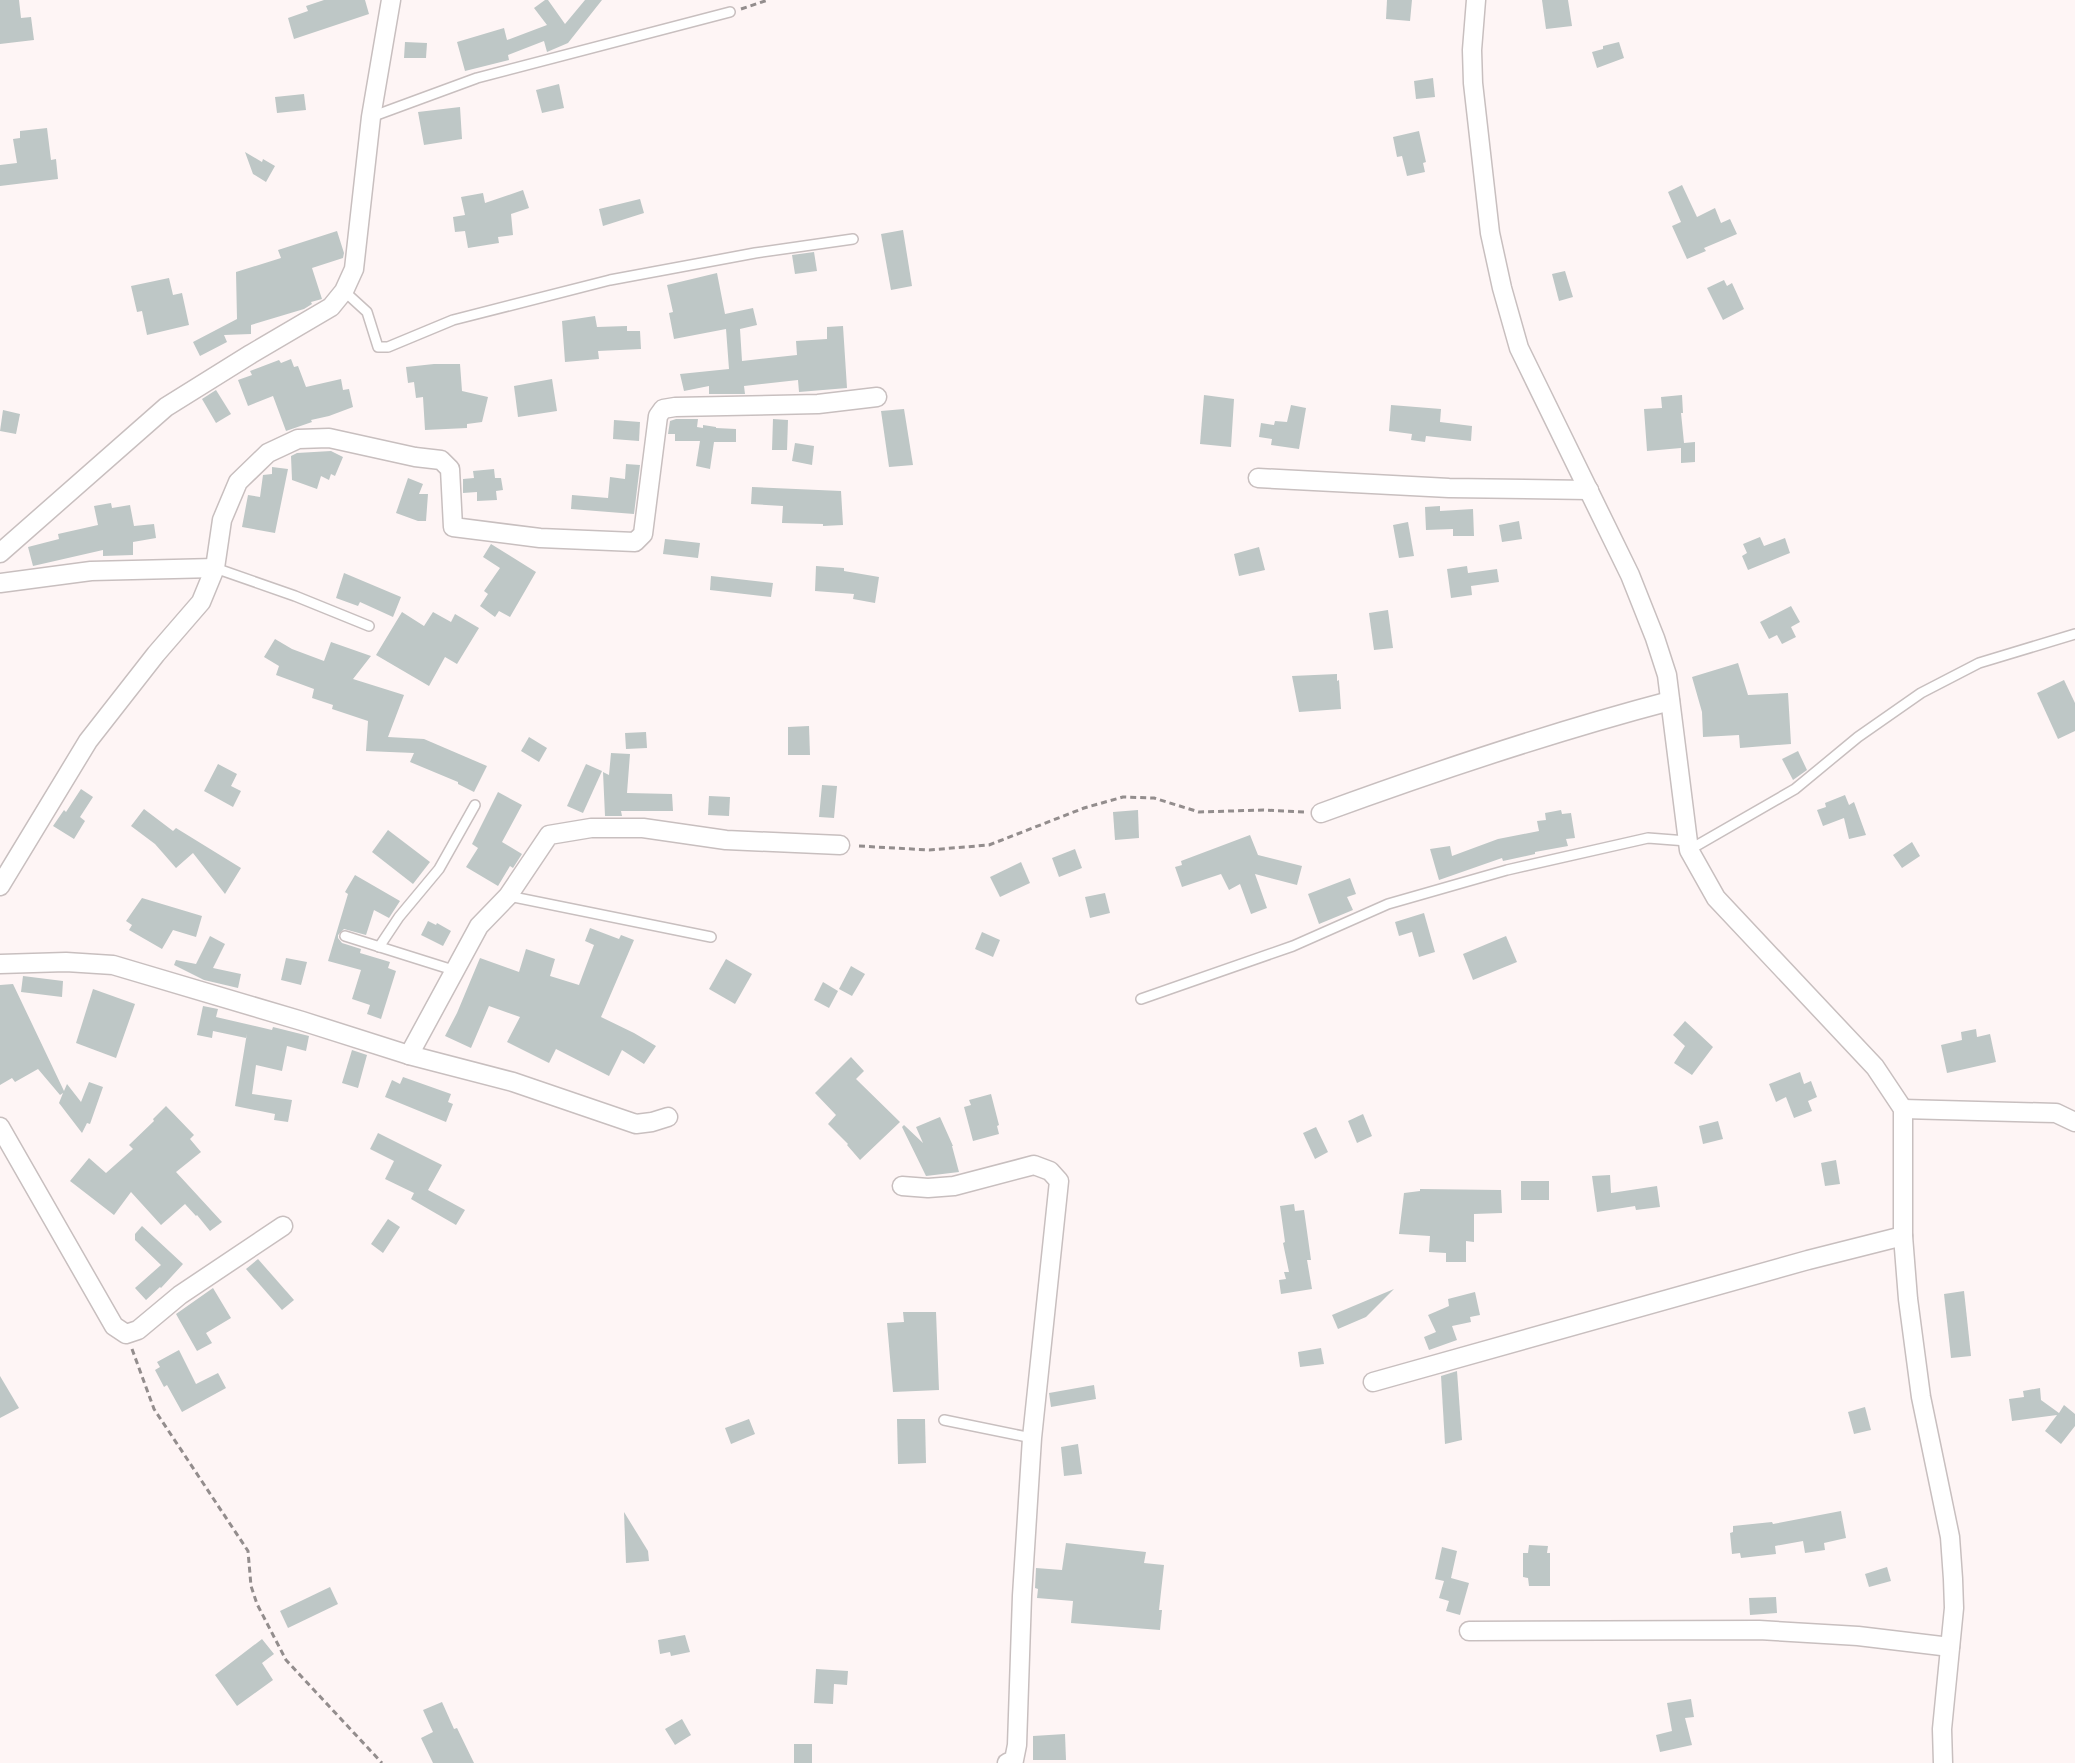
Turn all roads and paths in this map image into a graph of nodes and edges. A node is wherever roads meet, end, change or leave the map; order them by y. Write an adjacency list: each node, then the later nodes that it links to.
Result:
1 (391, 0): 5 (street)
2 (768, 0): 4 (path)
3 (1476, 0): 10 (street)
4 (730, 12): 5 (lane)
5 (371, 117): 7 (street)
6 (853, 239): 7 (lane)
7 (344, 291): 11 (street)
8 (877, 397): 12 (street)
9 (1258, 478): 10 (street)
10 (1589, 490): 16 (street)
11 (0, 553)
12 (215, 568): 13 (street); 14 (lane); 21 (street)
13 (0, 583)
14 (369, 626)
15 (2075, 634): 20 (lane)
16 (1670, 701): 18 (street); 20 (street)
17 (475, 805): 25 (lane)
18 (1321, 813): 19 (path)
19 (840, 845): 22 (street)
20 (1688, 845): 28 (lane); 30 (street)
21 (0, 886)
22 (508, 896): 24 (lane); 27 (street)
23 (345, 936): 25 (lane)
24 (711, 937)
25 (379, 947): 27 (lane)
26 (0, 964): 29 (street)
27 (453, 970): 29 (street)
28 (1141, 999)
29 (409, 1055): 31 (street)
30 (1903, 1109): 32 (street); 36 (street)
31 (668, 1117)
32 (2075, 1122)
33 (0, 1127): 37 (street)
34 (902, 1186): 40 (street)
35 (283, 1226): 37 (street)
36 (1903, 1236): 38 (street); 42 (street)
37 (126, 1334): 43 (path)
38 (1373, 1382)
39 (944, 1420): 40 (lane)
40 (1032, 1438): 44 (street)
41 (1469, 1631): 42 (street)
42 (1950, 1647): 45 (street)
43 (382, 1763)
44 (1007, 1763)
45 (1943, 1763)

